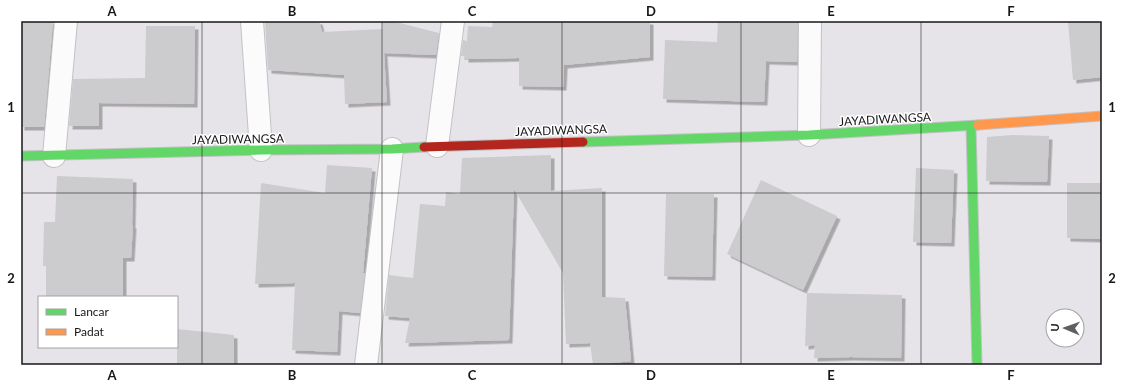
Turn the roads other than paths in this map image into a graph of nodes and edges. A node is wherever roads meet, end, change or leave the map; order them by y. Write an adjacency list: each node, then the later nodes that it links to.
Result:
1 (66, 21): 12 (street)
2 (252, 21): 10 (street)
3 (453, 21): 8 (street)
4 (810, 21): 7 (street)
5 (1102, 116): 6 (street, JAYADIWANGSA)
6 (971, 126): 7 (street, JAYADIWANGSA); 14 (street)
7 (809, 135): 8 (street, JAYADIWANGSA)
8 (437, 146): 9 (street, JAYADIWANGSA)
9 (392, 149): 10 (street, JAYADIWANGSA); 13 (street)
10 (261, 150): 12 (street, JAYADIWANGSA)
11 (21, 156): 12 (street, JAYADIWANGSA)
12 (54, 156)
13 (366, 365)
14 (977, 365)

